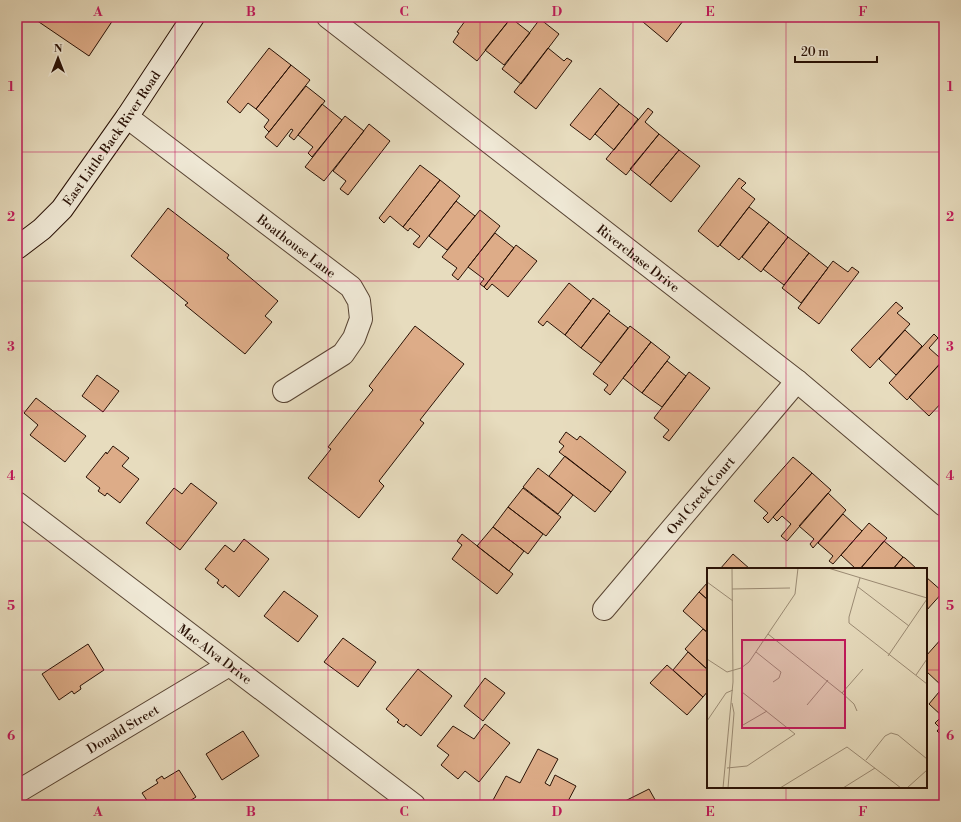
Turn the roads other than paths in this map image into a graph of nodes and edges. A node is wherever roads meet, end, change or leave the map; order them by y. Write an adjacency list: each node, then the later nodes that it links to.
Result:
1 (193, 17): 3 (street, East Little Back River Road)
2 (328, 17): 5 (street, Riverchase Drive)
3 (127, 117): 4 (street, East Little Back River Road); 6 (street, Boathouse Lane)
4 (17, 248)
5 (798, 381): 7 (street, Riverchase Drive); 9 (street, Owl Creek Court)
6 (284, 391)
7 (940, 493)
8 (17, 503): 10 (street, Mac Alva Drive)
9 (604, 609)
10 (228, 665): 11 (street, Donald Street); 12 (street, Mac Alva Drive)
11 (17, 792)
12 (414, 805)

